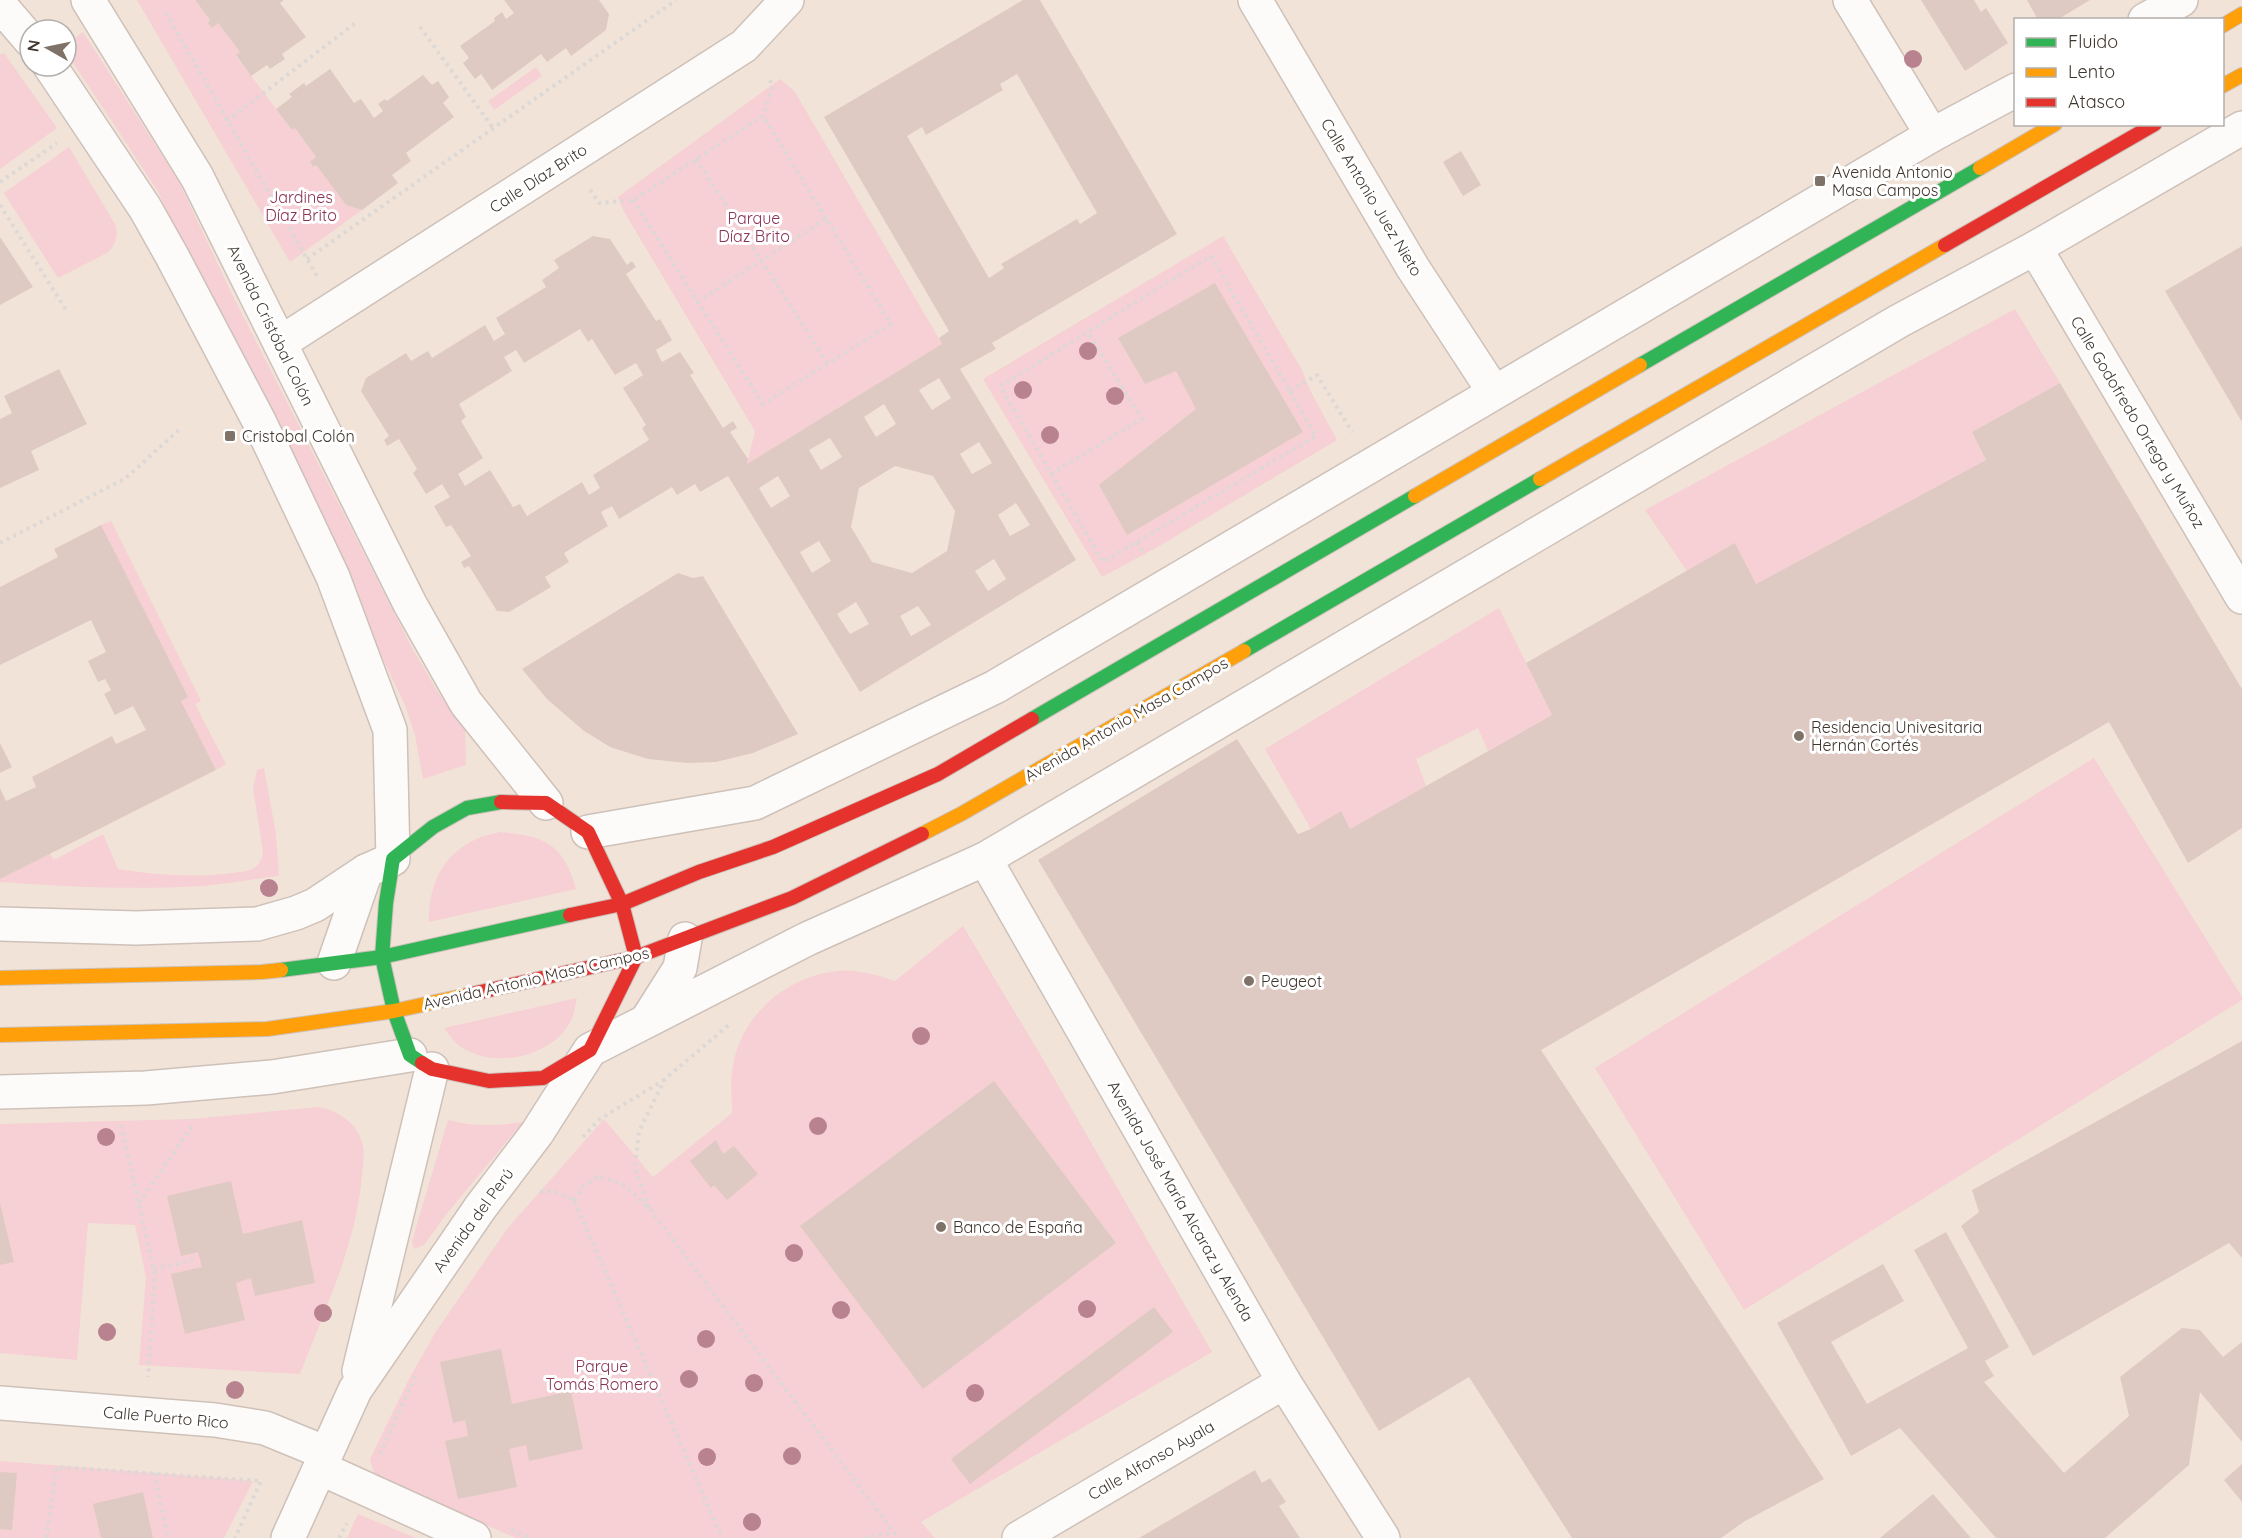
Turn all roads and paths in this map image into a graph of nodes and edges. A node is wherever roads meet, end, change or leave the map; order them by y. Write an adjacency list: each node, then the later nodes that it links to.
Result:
1 (88, 0): 37 (street, Avenida Cristóbal Colón)
2 (676, 0): 23 (path)
3 (787, 0): 34 (street, Calle Díaz Brito)
4 (1256, 0): 40 (street, Calle Antonio Juez Nieto)
5 (1850, 0): 25 (street)
6 (2181, 0): 10 (street)
7 (0, 4): 13 (street)
8 (166, 13): 19 (path)
9 (2242, 14): 12 (highway)
10 (2149, 18)
11 (358, 21): 19 (path)
12 (2224, 25)
13 (18, 26)
14 (420, 27): 23 (path)
15 (2242, 75): 17 (highway)
16 (58, 78): 20 (street)
17 (2224, 85)
18 (2014, 91): 25 (street)
19 (227, 121): 31 (path)
20 (88, 122): 27 (path); 49 (street)
21 (2052, 126): 50 (highway)
22 (2152, 126): 52 (highway, Avenida Antonio Masa Campos)
23 (493, 128): 31 (path)
24 (2242, 128): 30 (street)
25 (1932, 135): 40 (street)
26 (696, 159): 29 (path); 32 (path); 33 (path)
27 (0, 182)
28 (0, 205): 35 (path)
29 (826, 219): 32 (path); 38 (path)
30 (2035, 248): 45 (street, Calle Godofredo Ortega y Muñoz); 48 (street)
31 (307, 259): 34 (path)
32 (762, 261): 33 (path); 38 (path)
33 (697, 302): 38 (path)
34 (335, 308): 37 (street, Calle Díaz Brito)
35 (66, 310)
36 (1087, 331): 39 (path); 43 (path); 43 (path)
37 (280, 343): 46 (street, Avenida Cristóbal Colón)
38 (828, 364)
39 (1290, 391): 42 (path); 43 (path)
40 (1494, 392): 42 (street)
41 (180, 429): 44 (path)
42 (1372, 464): 47 (street)
43 (1051, 474)
44 (0, 543)
45 (2242, 597)
46 (546, 803): 47 (highway); 49 (highway)
47 (588, 832): 50 (highway)
48 (985, 859): 59 (street); 75 (street, Avenida José María Alcaraz y Alenda)
49 (380, 865): 51 (street); 53 (highway); 55 (street)
50 (622, 904): 53 (highway); 54 (highway)
51 (0, 924)
52 (685, 939): 54 (highway, Avenida Antonio Masa Campos); 59 (street)
53 (382, 957): 55 (highway); 57 (highway)
54 (636, 957): 57 (highway, Avenida Antonio Masa Campos); 61 (highway)
55 (334, 963): 56 (highway)
56 (0, 978)
57 (394, 1011): 60 (highway, Avenida Antonio Masa Campos); 62 (highway)
58 (738, 1018): 63 (path)
59 (647, 1020): 61 (street)
60 (0, 1035)
61 (590, 1050): 62 (highway); 76 (street, Avenida del Perú)
62 (421, 1062): 64 (street); 76 (street, Avenida del Perú)
63 (665, 1079): 67 (path); 71 (path)
64 (223, 1081): 65 (street); 70 (path)
65 (112, 1089): 66 (street); 70 (path)
66 (0, 1092)
67 (577, 1144)
68 (539, 1185): 69 (path)
69 (532, 1193)
70 (138, 1203): 73 (path)
71 (650, 1209): 82 (path); 90 (path)
72 (194, 1260): 73 (path)
73 (154, 1269): 78 (path)
74 (420, 1367): 81 (path)
75 (1284, 1382): 93 (street, Calle Alfonso Ayala); 94 (street, Avenida José María Alcaraz y Alenda)
76 (355, 1390): 79 (street, Avenida del Perú)
77 (0, 1403): 78 (street, Calle Puerto Rico)
78 (145, 1414): 79 (street, Calle Puerto Rico)
79 (323, 1461): 81 (street, Calle Puerto Rico); 88 (street, Avenida del Perú)
80 (154, 1473): 83 (path); 85 (path); 86 (path)
81 (364, 1489): 84 (path); 89 (street, Calle Puerto Rico)
82 (894, 1533): 91 (path); 92 (path)
83 (235, 1537): 87 (path)
84 (340, 1537)
85 (46, 1538)
86 (168, 1538)
87 (229, 1538)
88 (288, 1538)
89 (474, 1538)
90 (722, 1538)
91 (864, 1538)
92 (898, 1538)
93 (1019, 1538)
94 (1383, 1538)

